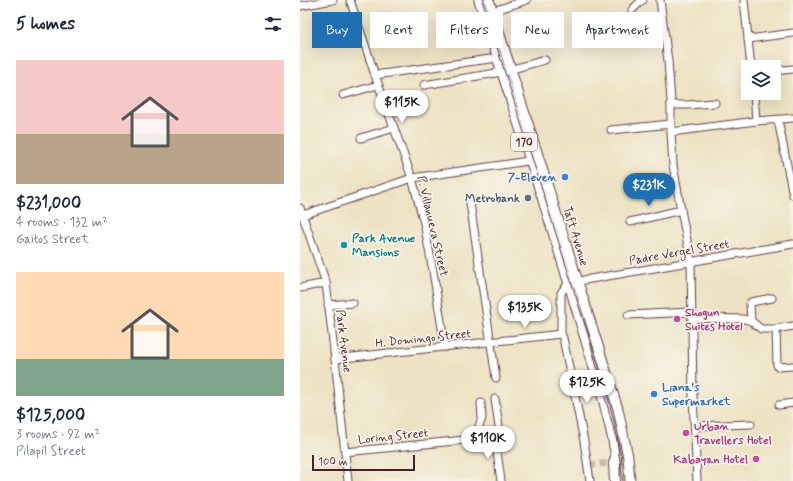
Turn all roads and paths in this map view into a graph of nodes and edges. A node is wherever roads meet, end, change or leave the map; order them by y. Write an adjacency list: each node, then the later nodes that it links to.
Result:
1 (333, 0): 9 (street)
2 (350, 0): 21 (street, P. Villanueva Street)
3 (479, 0): 14 (main road, Taft Avenue / 170)
4 (489, 0): 10 (main road, Taft Avenue / 170)
5 (527, 0): 10 (street)
6 (643, 0): 11 (street)
7 (660, 0): 27 (street)
8 (744, 0): 13 (street)
9 (300, 6)
10 (493, 10): 17 (main road, Taft Avenue / 170)
11 (632, 10)
12 (793, 33): 13 (street)
13 (748, 39): 16 (street)
14 (497, 58): 20 (main road, Taft Avenue / 170); 21 (street)
15 (545, 60): 17 (street)
16 (750, 60)
17 (511, 69): 20 (street); 36 (main road, Taft Avenue / 170)
18 (793, 69): 19 (street)
19 (781, 70)
20 (502, 72): 23 (street); 37 (main road, Taft Avenue / 170)
21 (375, 75): 22 (street, P. Villanueva Street)
22 (378, 85): 24 (street); 32 (street, P. Villanueva Street)
23 (424, 85)
24 (343, 95)
25 (754, 100): 30 (street)
26 (715, 103): 27 (street)
27 (671, 105): 31 (street)
28 (793, 118): 29 (street)
29 (778, 120): 30 (street); 41 (street)
30 (756, 121): 34 (street)
31 (671, 124): 33 (street); 34 (street)
32 (394, 128): 35 (street); 40 (street, P. Villanueva Street)
33 (611, 130)
34 (671, 132): 44 (street)
35 (361, 138)
36 (535, 144): 37 (street); 38 (main road, Taft Avenue / 170)
37 (526, 148): 39 (main road, Taft Avenue / 170)
38 (539, 158): 39 (street); 49 (main road, Taft Avenue / 170)
39 (530, 161): 40 (street); 49 (main road, Taft Avenue / 170)
40 (412, 178): 45 (street); 62 (street, P. Villanueva Street)
41 (793, 195)
42 (470, 203): 61 (street)
43 (300, 208): 45 (street, Park Avenue)
44 (681, 210): 46 (street); 48 (street)
45 (303, 215): 50 (street, Park Avenue)
46 (630, 222)
47 (793, 244): 48 (street, Padre Vergel Street)
48 (691, 261): 49 (street, Padre Vergel Street); 56 (street)
49 (573, 282): 60 (street); 75 (main road, Taft Avenue / 170); 81 (main road, Taft Avenue / 170)
50 (326, 283): 51 (street); 54 (street, Park Avenue)
51 (300, 288)
52 (772, 298): 57 (street)
53 (353, 303): 54 (street)
54 (328, 305): 63 (street, Park Avenue)
55 (628, 315): 56 (street)
56 (692, 315): 57 (street); 71 (street)
57 (751, 321): 59 (street)
58 (793, 326): 59 (street)
59 (776, 329): 64 (street)
60 (561, 334): 61 (street, H. Domingo Street); 78 (street)
61 (490, 342): 62 (street, H. Domingo Street); 65 (street)
62 (445, 347): 63 (street, H. Domingo Street)
63 (336, 359): 74 (street, Park Avenue)
64 (793, 366)
65 (496, 378)
66 (495, 399): 72 (street)
67 (481, 403): 73 (street)
68 (793, 403): 69 (street)
69 (779, 405)
70 (751, 424): 71 (street)
71 (695, 426): 82 (street)
72 (495, 437): 73 (street, Loring Street); 77 (street)
73 (475, 439): 74 (street, Loring Street)
74 (345, 452): 76 (street, Park Avenue)
75 (614, 461): 79 (highway); 80 (main road, Taft Avenue / 170)
76 (348, 481)
77 (501, 481)
78 (590, 481)
79 (615, 481)
80 (619, 481)
81 (630, 481)
82 (697, 481)

